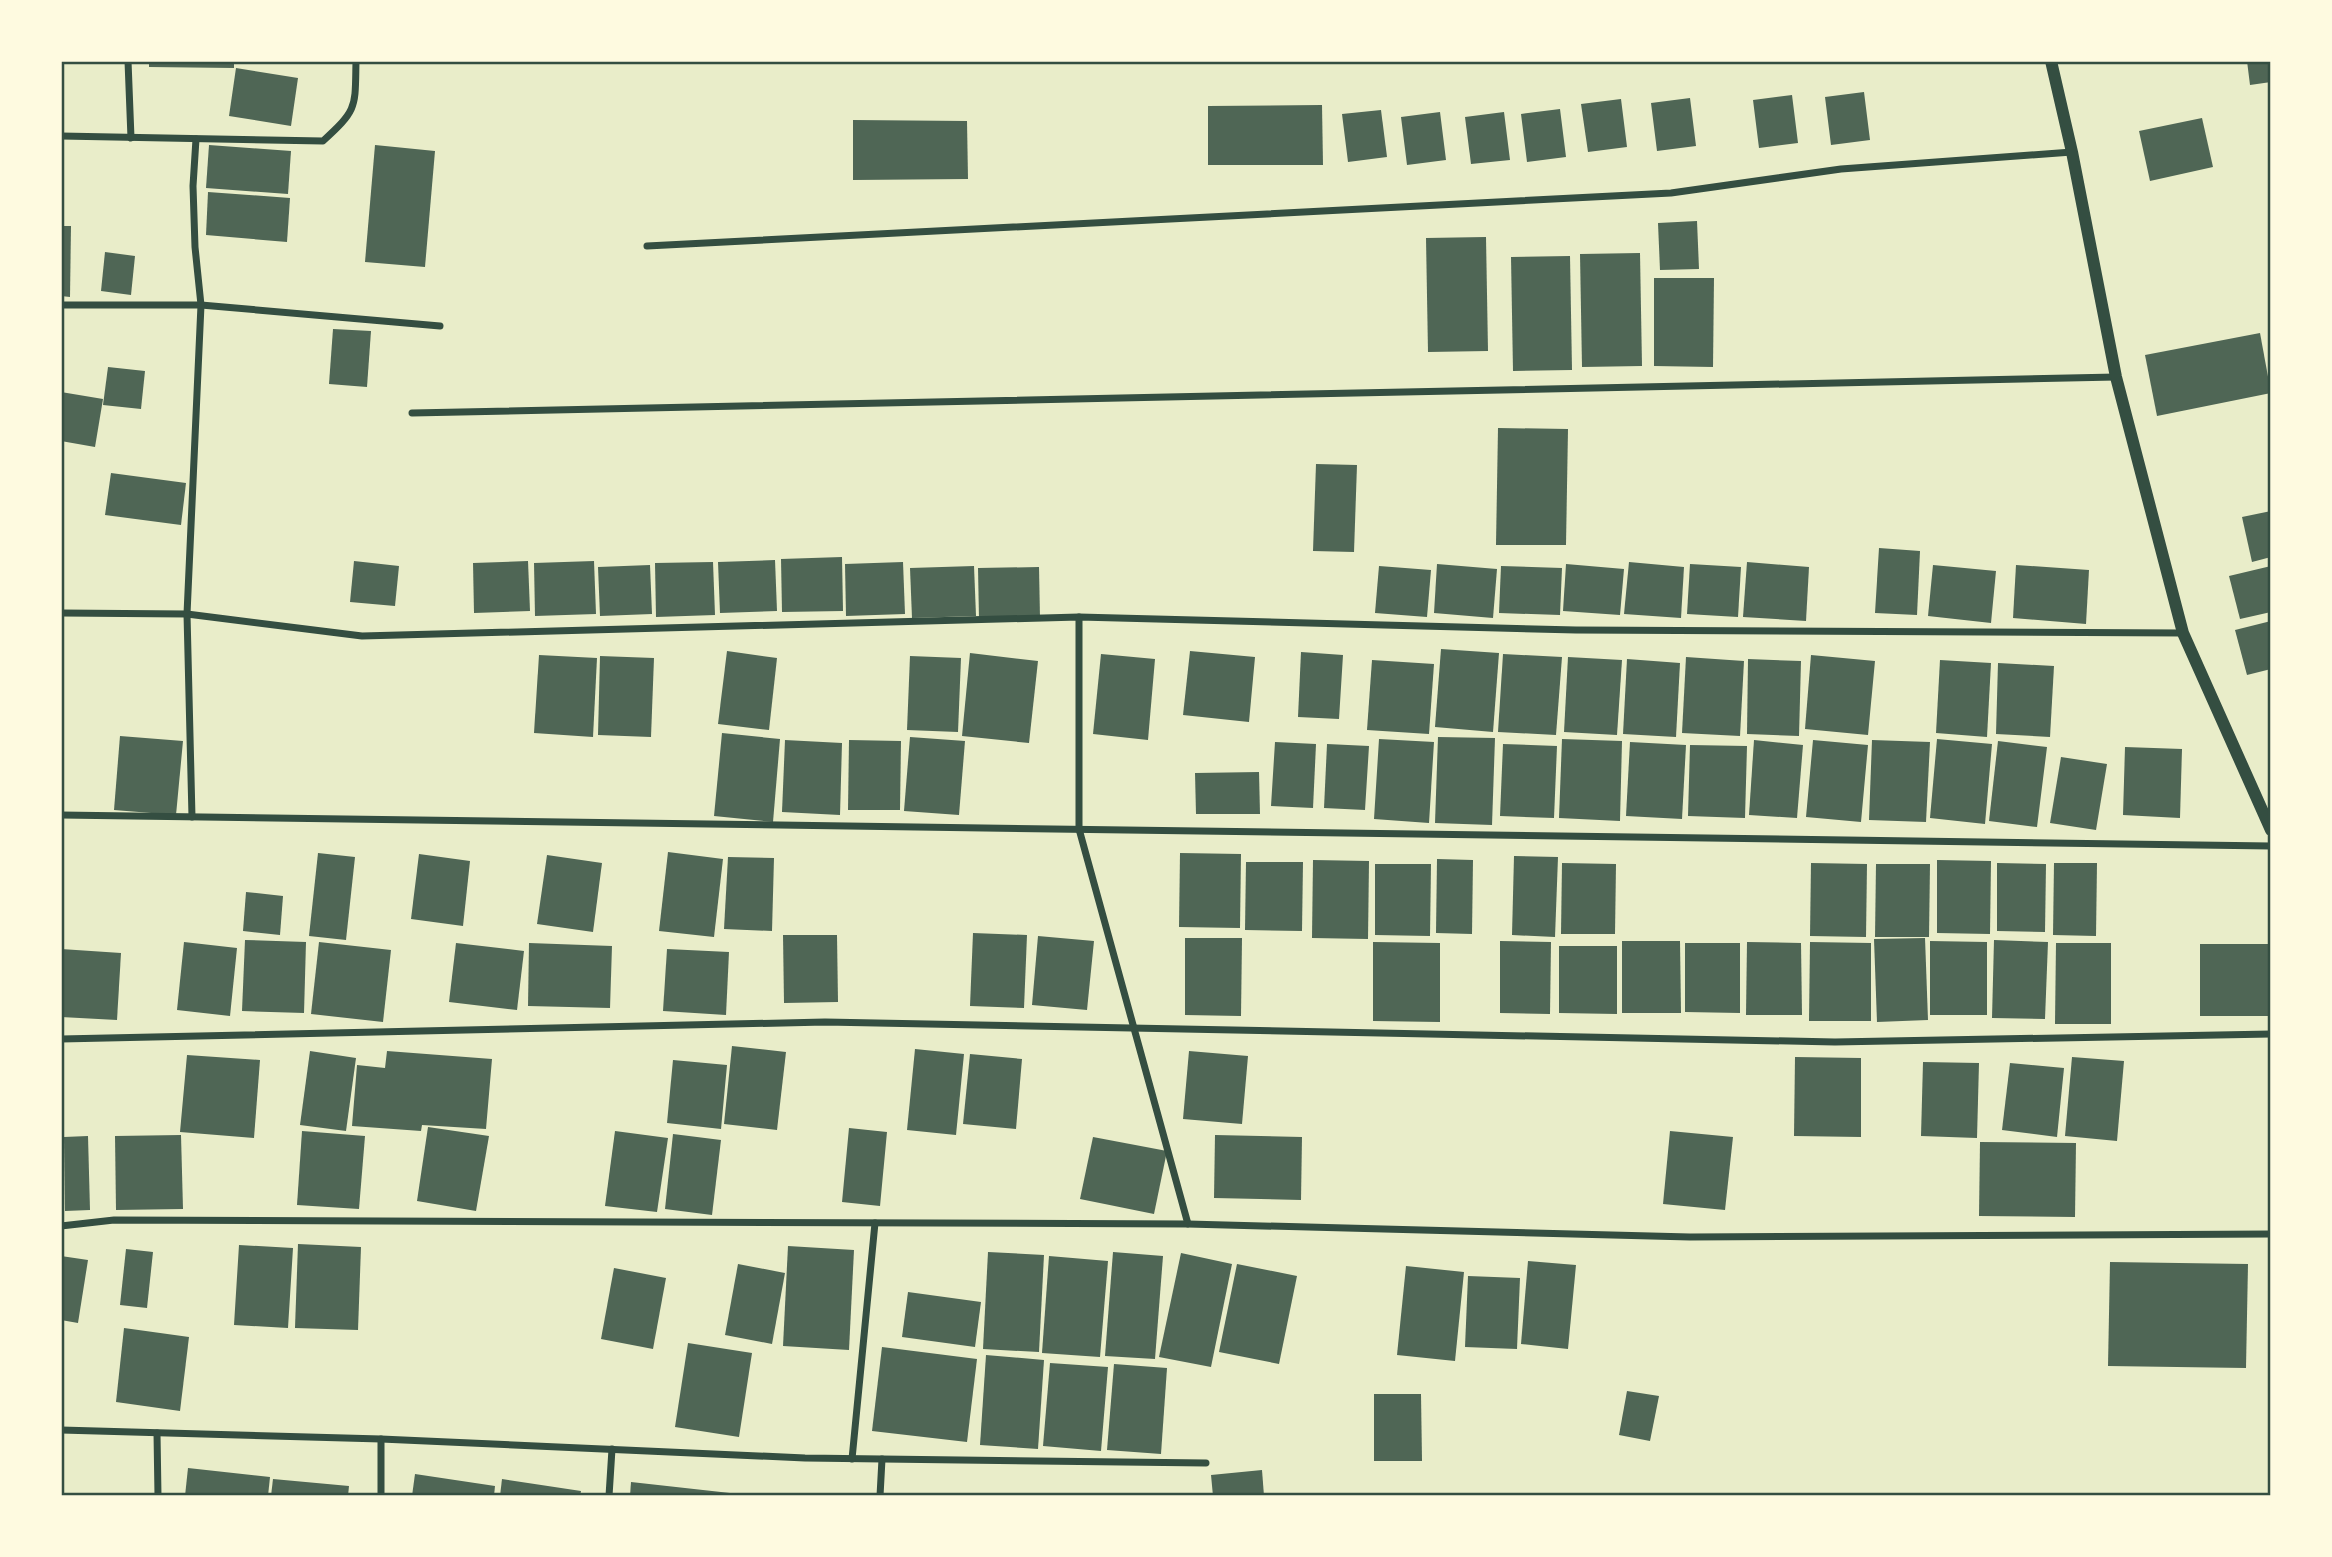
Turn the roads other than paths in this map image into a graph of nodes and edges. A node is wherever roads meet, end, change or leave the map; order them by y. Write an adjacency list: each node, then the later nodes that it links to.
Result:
1 (128, 61): 5 (street)
2 (356, 61): 6 (street)
3 (2051, 61): 7 (street)
4 (61, 136): 5 (street)
5 (131, 138): 6 (street)
6 (196, 139): 10 (street)
7 (2072, 152): 8 (street); 12 (street)
8 (647, 246)
9 (61, 304): 10 (street)
10 (201, 305): 11 (street); 15 (street)
11 (440, 326)
12 (2116, 377): 13 (street); 17 (street)
13 (412, 413)
14 (61, 613): 15 (street)
15 (187, 614): 16 (street); 19 (street)
16 (1079, 617): 17 (street); 20 (street)
17 (2183, 633): 21 (street)
18 (61, 815): 19 (street)
19 (192, 817): 20 (street)
20 (1079, 829): 22 (street); 23 (street)
21 (2271, 830)
22 (2271, 846)
23 (1134, 1028): 24 (street); 25 (street); 27 (street)
24 (2271, 1034)
25 (61, 1039)
26 (875, 1223): 27 (street); 28 (street); 34 (street)
27 (1188, 1224): 29 (street)
28 (61, 1226)
29 (2271, 1234)
30 (61, 1430): 31 (street)
31 (157, 1433): 32 (street); 37 (street)
32 (381, 1439): 33 (street); 38 (street)
33 (612, 1449): 34 (street); 39 (street)
34 (852, 1459): 35 (street)
35 (882, 1459): 36 (street); 40 (street)
36 (1206, 1463)
37 (158, 1496)
38 (381, 1496)
39 (609, 1496)
40 (880, 1496)

